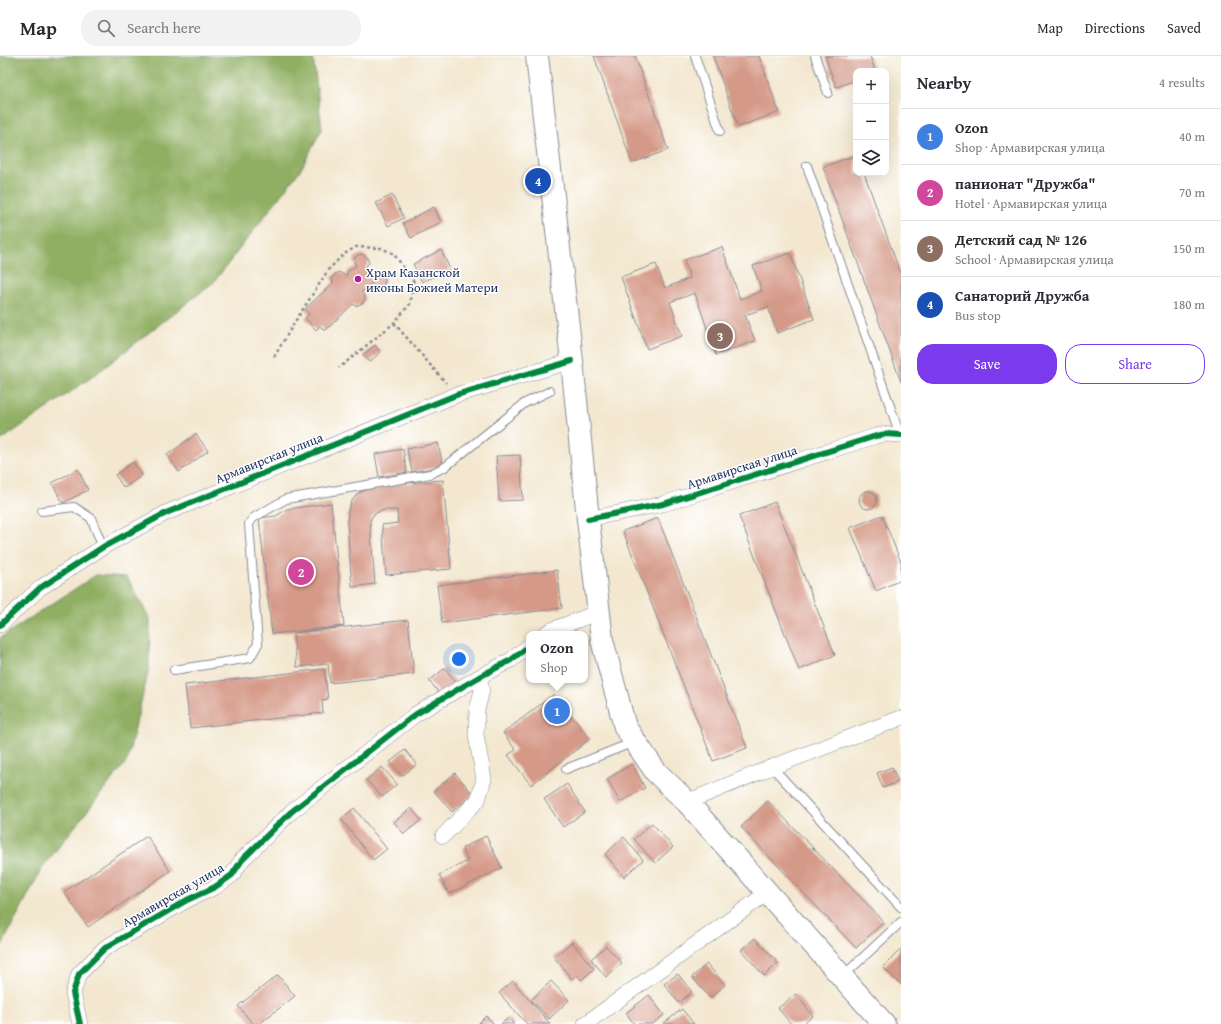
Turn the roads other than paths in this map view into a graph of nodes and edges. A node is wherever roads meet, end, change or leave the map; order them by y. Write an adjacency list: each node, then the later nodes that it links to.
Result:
1 (537, 56): 7 (main road)
2 (695, 56): 5 (lane)
3 (815, 56): 4 (lane)
4 (828, 93)
5 (720, 130)
6 (807, 166): 9 (lane)
7 (572, 361): 11 (main road); 12 (street, Армавирская улица)
8 (550, 391): 17 (lane)
9 (901, 435): 11 (street, Армавирская улица)
10 (42, 511): 12 (lane)
11 (588, 519): 13 (main road)
12 (103, 547): 14 (street, Армавирская улица)
13 (599, 612): 15 (street); 20 (main road)
14 (0, 625)
15 (549, 631)
16 (526, 648): 18 (street, Армавирская улица)
17 (174, 670)
18 (479, 677): 24 (street); 29 (street, Армавирская улица)
19 (901, 718): 21 (street)
20 (635, 742): 22 (lane); 23 (main road)
21 (772, 767): 23 (street); 26 (lane)
22 (566, 769)
23 (687, 802): 25 (main road)
24 (443, 836)
25 (767, 893): 28 (main road); 30 (street)
26 (901, 907)
27 (901, 922): 28 (lane)
28 (842, 977): 31 (main road)
29 (80, 1024)
30 (585, 1024)
31 (884, 1024)

